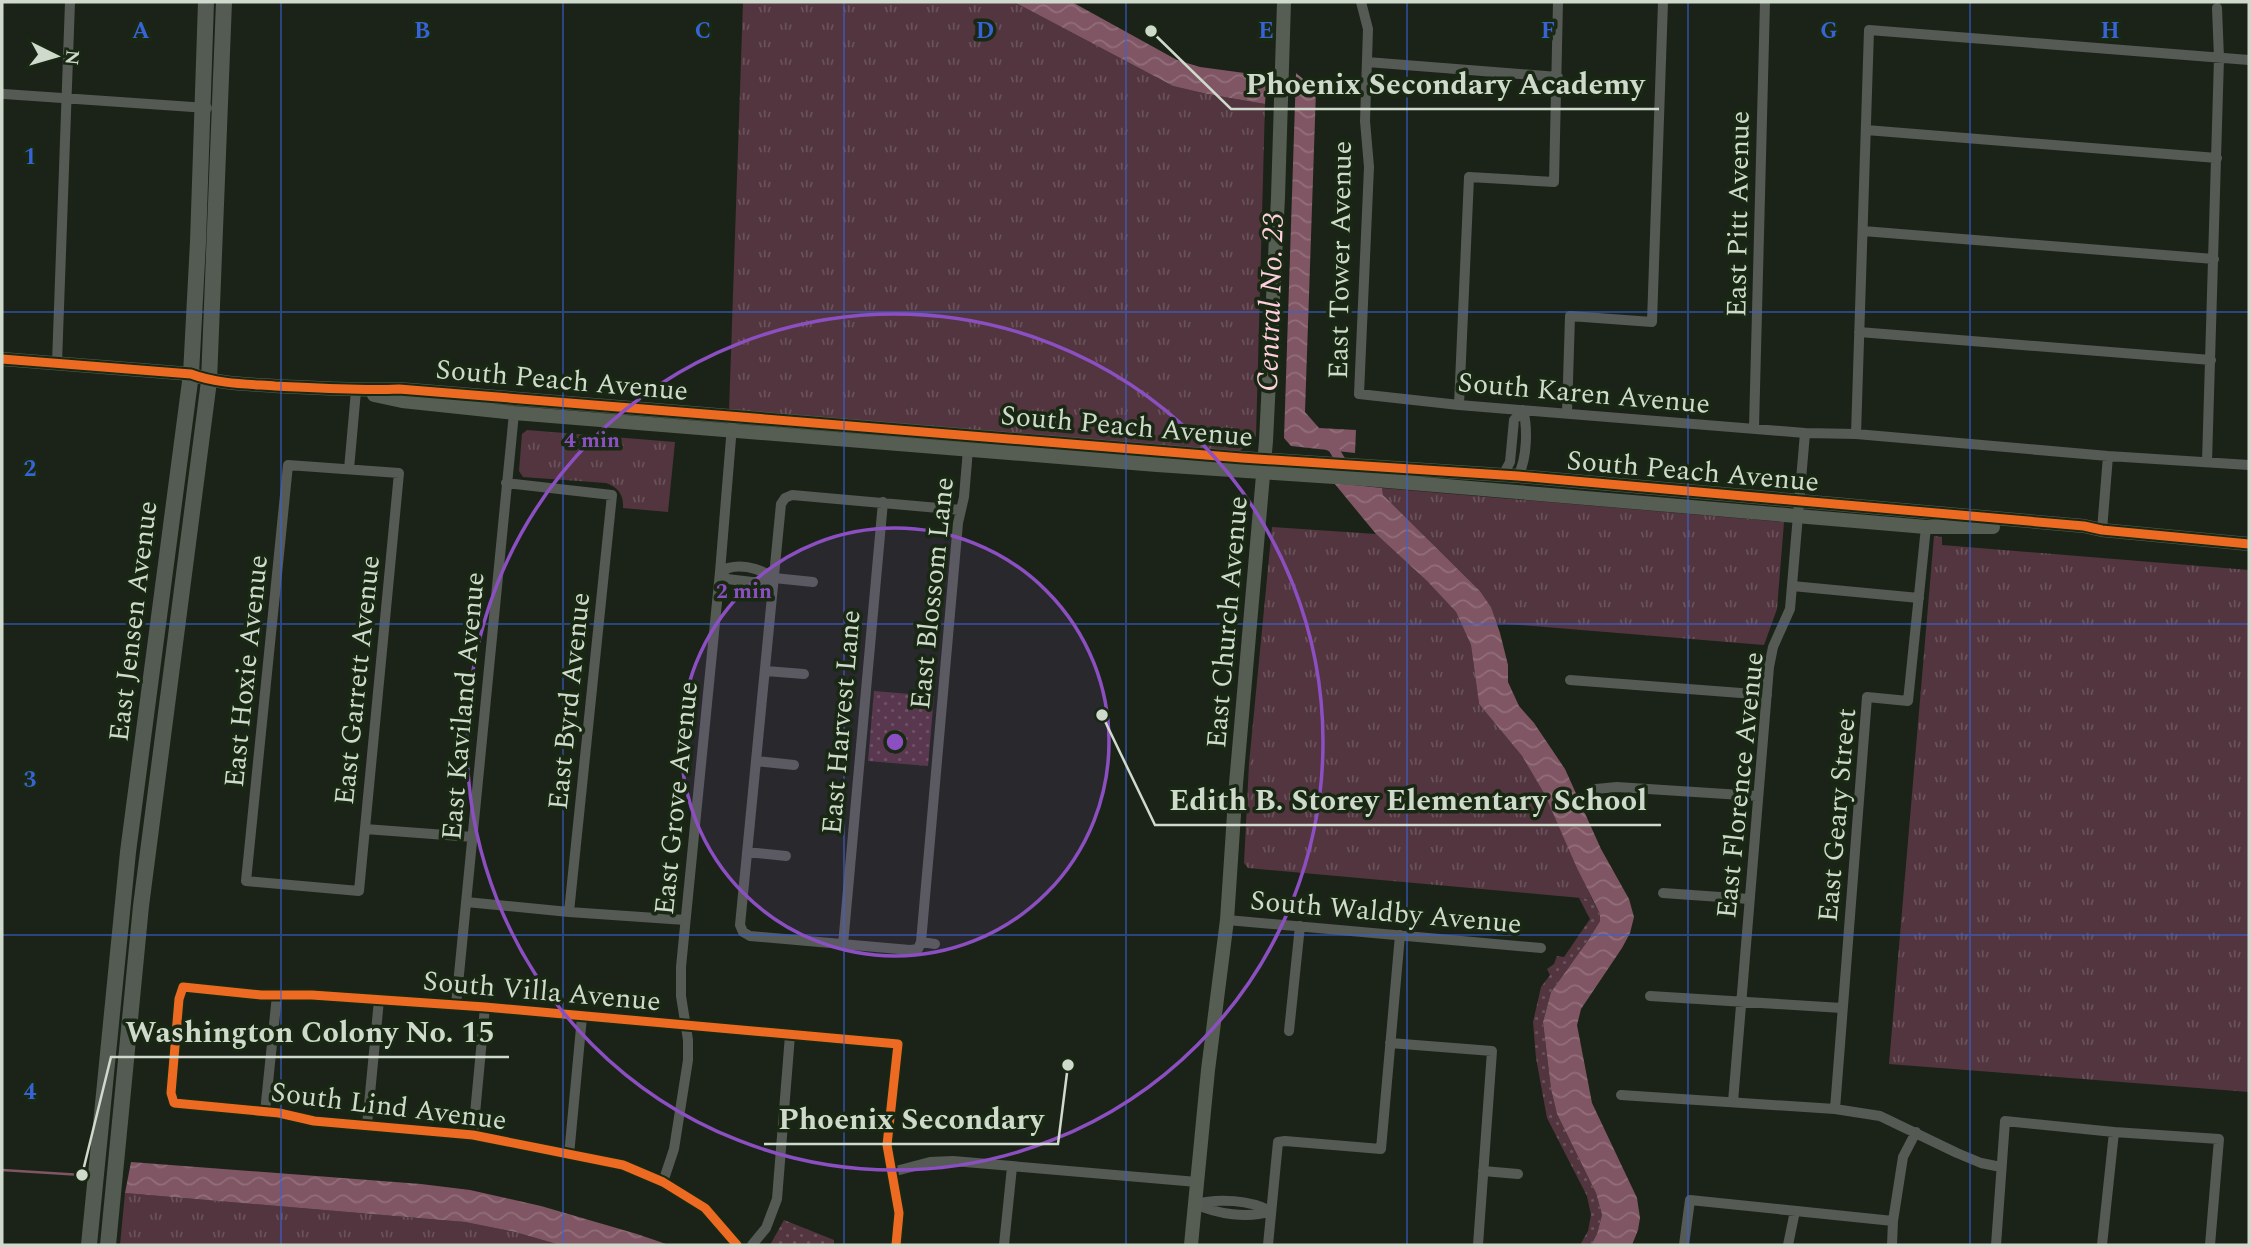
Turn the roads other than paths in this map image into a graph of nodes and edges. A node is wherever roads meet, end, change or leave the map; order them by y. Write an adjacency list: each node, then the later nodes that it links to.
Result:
1 (70, 2): 15 (street)
2 (206, 2): 16 (main road, East Jensen Avenue)
3 (224, 2): 17 (main road, East Jensen Avenue)
4 (1284, 2): 43 (street, East Church Avenue)
5 (1361, 2): 12 (street, East Tower Avenue)
6 (1558, 2): 13 (street)
7 (1663, 2): 33 (street)
8 (1765, 2): 35 (street, East Pitt Avenue)
9 (2217, 8): 10 (street)
10 (2219, 58): 11 (street); 18 (street); 19 (street)
11 (2249, 60)
12 (1367, 62): 13 (street); 29 (street, East Tower Avenue)
13 (1558, 77): 30 (street)
14 (4, 94): 15 (street)
15 (65, 99): 16 (street); 25 (street)
16 (202, 107): 17 (street); 26 (main road, East Jensen Avenue)
17 (220, 108): 27 (main road, East Jensen Avenue)
18 (1866, 130): 19 (street); 20 (street)
19 (2217, 158): 21 (street)
20 (1863, 231): 21 (street); 22 (street)
21 (2214, 258): 24 (street)
22 (1859, 332): 24 (street); 37 (street)
23 (2, 359): 25 (street, South Peach Avenue)
24 (2211, 360): 42 (street)
25 (57, 363): 26 (street, South Peach Avenue)
26 (191, 374): 27 (street, South Peach Avenue); 121 (main road, East Jensen Avenue)
27 (209, 381): 28 (street, South Peach Avenue); 122 (main road, East Jensen Avenue)
28 (356, 391): 32 (street, South Peach Avenue); 34 (street, South Peach Avenue); 45 (street)
29 (1359, 394): 30 (street, South Karen Avenue)
30 (1459, 405): 31 (street, South Karen Avenue)
31 (1523, 410): 33 (street, South Karen Avenue); 47 (street)
32 (514, 412): 34 (street, South Peach Avenue); 48 (street, East Kaviland Avenue)
33 (1567, 412): 35 (street, South Karen Avenue)
34 (732, 423): 38 (street, South Peach Avenue); 39 (street, South Peach Avenue); 57 (street, East Grove Avenue)
35 (1754, 428): 36 (street, South Karen Avenue)
36 (1805, 433): 37 (street, South Karen Avenue); 52 (street, East Florence Avenue)
37 (1856, 434): 41 (street, South Karen Avenue)
38 (1126, 448): 40 (street); 43 (street, South Peach Avenue)
39 (968, 449): 40 (street, South Peach Avenue); 51 (street, East Blossom Lane)
40 (1021, 453): 43 (street, South Peach Avenue)
41 (2108, 456): 42 (street, South Karen Avenue); 54 (street)
42 (2207, 462): 44 (street, South Karen Avenue)
43 (1264, 465): 46 (street, South Peach Avenue); 81 (street, East Church Avenue)
44 (2249, 465)
45 (349, 470): 71 (street, East Garrett Avenue); 75 (street, East Hoxie Avenue)
46 (1334, 470): 47 (street, South Peach Avenue); 49 (street, South Peach Avenue)
47 (1511, 476): 49 (street); 52 (street, South Peach Avenue)
48 (506, 483): 72 (street, East Kaviland Avenue); 79 (street, East Byrd Avenue)
49 (1423, 484): 52 (street, South Peach Avenue)
50 (883, 502): 51 (street); 58 (street); 85 (street, East Harvest Lane)
51 (961, 510): 86 (street, East Blossom Lane)
52 (1799, 510): 53 (street, South Peach Avenue); 54 (street, South Peach Avenue); 61 (street, East Florence Avenue)
53 (1926, 527): 54 (street, South Peach Avenue); 62 (street, East Geary Street)
54 (2102, 530): 55 (street, South Peach Avenue)
55 (2249, 544)
56 (744, 568): 57 (street); 58 (street); 59 (street)
57 (720, 572): 59 (street); 80 (street, East Grove Avenue)
58 (774, 578): 59 (street); 60 (street); 63 (street)
59 (742, 580)
60 (813, 582)
61 (1792, 586): 62 (street); 66 (street, East Florence Avenue)
62 (1919, 598): 94 (street, East Geary Street)
63 (766, 671): 64 (street); 67 (street)
64 (804, 674)
65 (1570, 680): 66 (street)
66 (1767, 695): 70 (street, East Florence Avenue)
67 (756, 761): 68 (street); 73 (street)
68 (794, 765)
69 (1596, 789): 70 (street)
70 (1758, 796): 77 (street, East Florence Avenue)
71 (365, 829): 72 (street); 75 (street, East Garrett Avenue)
72 (473, 837): 78 (street, East Kaviland Avenue)
73 (747, 852): 74 (street); 85 (street)
74 (786, 856)
75 (359, 891)
76 (1663, 893): 77 (street)
77 (1749, 899): 91 (street, East Florence Avenue)
78 (466, 902): 79 (street); 92 (street, East Kaviland Avenue)
79 (569, 912): 80 (street)
80 (685, 920): 96 (street, East Grove Avenue)
81 (1227, 920): 82 (street, South Waldby Avenue); 116 (street, East Church Avenue)
82 (1300, 926): 83 (street, South Waldby Avenue); 97 (street)
83 (1400, 935): 87 (street, South Waldby Avenue); 99 (street)
84 (935, 944): 86 (street)
85 (843, 945): 86 (street)
86 (920, 946)
87 (1541, 948)
88 (277, 995): 90 (street, South Villa Avenue); 101 (street, South Villa Avenue); 104 (street)
89 (1650, 996): 91 (street)
90 (379, 1000): 92 (street, South Villa Avenue); 105 (street)
91 (1741, 1000): 94 (street); 102 (street, East Florence Avenue)
92 (456, 1005): 93 (street, South Villa Avenue)
93 (485, 1007): 95 (street, South Villa Avenue); 108 (street)
94 (1842, 1008): 103 (street, East Geary Street)
95 (582, 1017): 96 (street, South Villa Avenue); 109 (street)
96 (685, 1024): 98 (street, South Villa Avenue); 115 (street, East Grove Avenue)
97 (1289, 1031)
98 (790, 1035): 113 (street, South Villa Avenue); 124 (street)
99 (1390, 1042): 112 (street); 118 (street)
100 (1621, 1096): 102 (street)
101 (174, 1102): 104 (street, South Lind Avenue)
102 (1733, 1102): 103 (street)
103 (1835, 1109): 106 (street)
104 (265, 1112): 105 (street, South Lind Avenue)
105 (367, 1125): 108 (street, South Lind Avenue)
106 (1916, 1132): 111 (street); 120 (street)
107 (2114, 1132): 111 (street); 134 (street); 135 (street)
108 (473, 1135): 109 (street, South Lind Avenue)
109 (569, 1155): 115 (street, South Lind Avenue)
110 (1012, 1167): 113 (street); 116 (street); 126 (street)
111 (2001, 1167): 133 (street)
112 (1483, 1171): 114 (street); 129 (street)
113 (892, 1172): 125 (street)
114 (1518, 1174)
115 (663, 1182): 123 (street, South Lind Avenue)
116 (1197, 1182): 117 (street, East Church Avenue)
117 (1195, 1204): 118 (street); 127 (street, East Church Avenue)
118 (1271, 1211): 128 (street)
119 (1796, 1211): 120 (street); 130 (street); 131 (street)
120 (1893, 1221): 132 (street)
121 (89, 1245)
122 (108, 1245)
123 (737, 1245)
124 (752, 1245)
125 (896, 1245)
126 (1004, 1245)
127 (1191, 1245)
128 (1268, 1245)
129 (1478, 1245)
130 (1684, 1245)
131 (1788, 1245)
132 (1892, 1245)
133 (1996, 1245)
134 (2102, 1245)
135 (2210, 1245)

